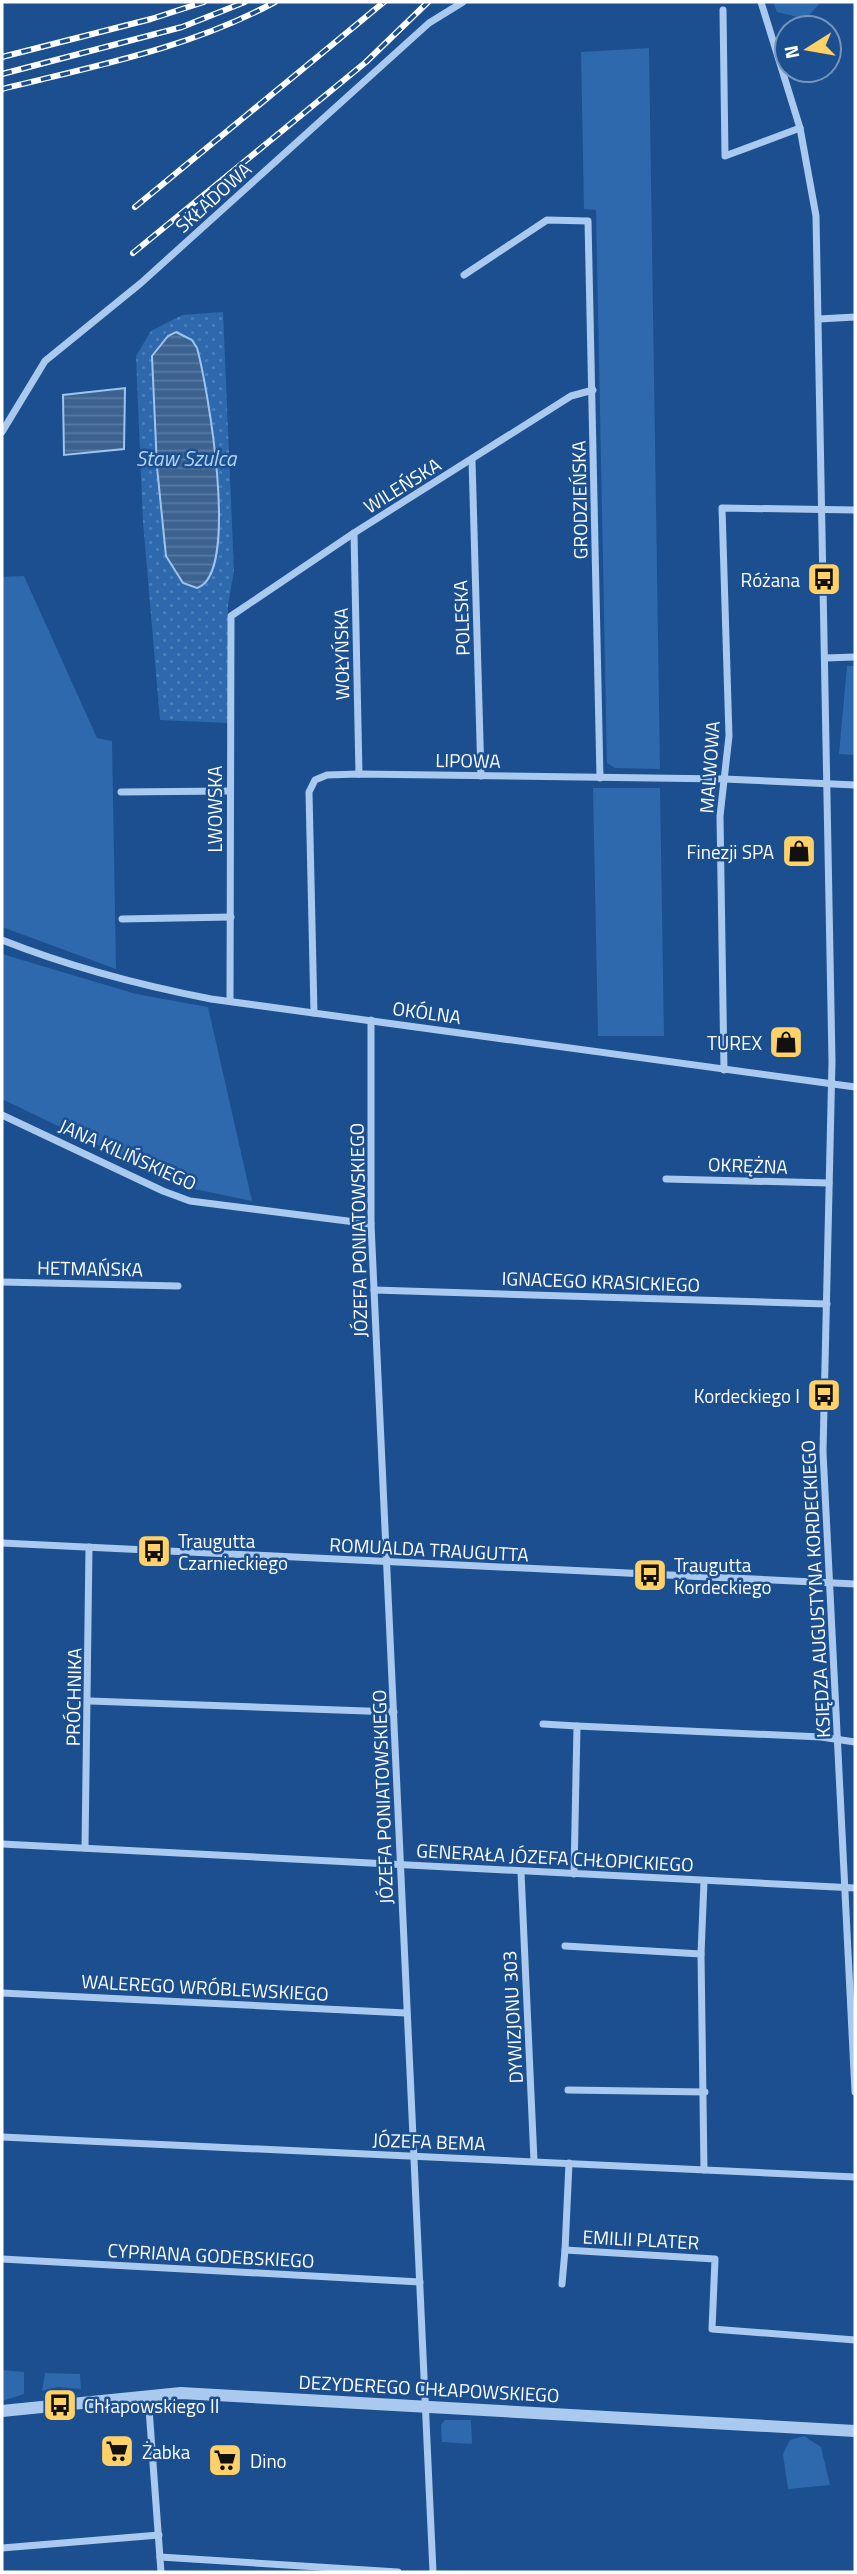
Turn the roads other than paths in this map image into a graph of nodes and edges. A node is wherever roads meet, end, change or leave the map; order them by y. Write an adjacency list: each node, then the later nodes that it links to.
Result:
1 (463, 2): 9 (street, SKŁADOWA)
2 (761, 2): 4 (street)
3 (723, 10): 4 (street)
4 (800, 128): 7 (street)
5 (464, 275): 8 (street, GRODZIEŃSKA)
6 (855, 317): 7 (street)
7 (819, 319): 11 (street)
8 (593, 390): 10 (street, WILEŃSKA); 19 (street, GRODZIEŃSKA)
9 (2, 432)
10 (472, 460): 13 (street, WILEŃSKA); 18 (street, POLESKA)
11 (823, 510): 12 (street); 15 (street); 20 (street, MALWOWA)
12 (855, 510)
13 (354, 533): 14 (street, WILEŃSKA); 17 (street, WOŁYŃSKA)
14 (232, 616): 23 (street, LWOWSKA)
15 (825, 657): 16 (street); 21 (street)
16 (855, 657)
17 (359, 774): 18 (street, LIPOWA); 29 (street, LIPOWA)
18 (481, 776): 19 (street, LIPOWA)
19 (600, 778): 20 (street, LIPOWA)
20 (724, 779): 21 (street, LIPOWA); 31 (street, MALWOWA)
21 (827, 782): 22 (street, LIPOWA); 32 (street)
22 (855, 785)
23 (230, 791): 24 (street); 25 (street, LWOWSKA)
24 (121, 792)
25 (231, 917): 26 (street); 28 (street, LWOWSKA)
26 (122, 919)
27 (2, 940): 28 (street, OKÓLNA)
28 (230, 1001): 29 (street, OKÓLNA)
29 (314, 1013): 30 (street, OKÓLNA)
30 (371, 1020): 31 (street, OKÓLNA); 37 (street, JÓZEFA PONIATOWSKIEGO)
31 (724, 1070): 32 (street, OKÓLNA)
32 (832, 1084): 33 (street, OKÓLNA); 36 (street, KSIĘDZA AUGUSTYNA KORDECKIEGO)
33 (855, 1087)
34 (2, 1115): 37 (street, JANA KILIŃSKIEGO)
35 (666, 1178): 36 (street, OKRĘŻNA)
36 (829, 1183): 41 (street, KSIĘDZA AUGUSTYNA KORDECKIEGO)
37 (371, 1224): 40 (street, JÓZEFA PONIATOWSKIEGO)
38 (2, 1282): 39 (street, HETMAŃSKA)
39 (178, 1286)
40 (374, 1290): 41 (street, IGNACEGO KRASICKIEGO); 44 (street, JÓZEFA PONIATOWSKIEGO)
41 (827, 1304): 45 (street, KSIĘDZA AUGUSTYNA KORDECKIEGO)
42 (2, 1543): 43 (street, ROMUALDA TRAUGUTTA)
43 (89, 1547): 44 (street, ROMUALDA TRAUGUTTA); 47 (street, PRÓCHNIKA)
44 (386, 1563): 45 (street, ROMUALDA TRAUGUTTA); 48 (street, JÓZEFA PONIATOWSKIEGO)
45 (830, 1584): 46 (street, ROMUALDA TRAUGUTTA); 51 (street, KSIĘDZA AUGUSTYNA KORDECKIEGO)
46 (855, 1584)
47 (90, 1701): 48 (street); 54 (street, PRÓCHNIKA)
48 (394, 1712): 55 (street, JÓZEFA PONIATOWSKIEGO)
49 (543, 1724): 50 (street)
50 (577, 1726): 51 (street); 57 (street)
51 (838, 1740): 52 (street); 59 (street, KSIĘDZA AUGUSTYNA KORDECKIEGO)
52 (855, 1742)
53 (2, 1844): 54 (street, GENERAŁA JÓZEFA CHŁOPICKIEGO)
54 (86, 1848): 55 (street, GENERAŁA JÓZEFA CHŁOPICKIEGO)
55 (401, 1865): 56 (street, GENERAŁA JÓZEFA CHŁOPICKIEGO); 64 (street, JÓZEFA PONIATOWSKIEGO)
56 (522, 1871): 57 (street, GENERAŁA JÓZEFA CHŁOPICKIEGO); 70 (street, DYWIZJONU 303)
57 (574, 1874): 58 (street, GENERAŁA JÓZEFA CHŁOPICKIEGO)
58 (704, 1881): 59 (street, GENERAŁA JÓZEFA CHŁOPICKIEGO); 62 (street)
59 (845, 1888): 60 (street, GENERAŁA JÓZEFA CHŁOPICKIEGO); 67 (street, KSIĘDZA AUGUSTYNA KORDECKIEGO)
60 (855, 1888)
61 (565, 1946): 62 (street)
62 (701, 1954): 66 (street)
63 (2, 1993): 64 (street, WALEREGO WRÓBLEWSKIEGO)
64 (406, 2013): 69 (street, JÓZEFA PONIATOWSKIEGO)
65 (568, 2090): 66 (street)
66 (705, 2092): 72 (street)
67 (855, 2092)
68 (2, 2137): 69 (street, JÓZEFA BEMA)
69 (414, 2157): 70 (street, JÓZEFA BEMA); 76 (street, JÓZEFA PONIATOWSKIEGO)
70 (534, 2161): 71 (street, JÓZEFA BEMA)
71 (569, 2163): 72 (street, JÓZEFA BEMA); 74 (street, EMILII PLATER)
72 (704, 2170): 73 (street, JÓZEFA BEMA)
73 (855, 2177)
74 (565, 2250): 77 (street); 78 (street, EMILII PLATER)
75 (2, 2259): 76 (street, CYPRIANA GODEBSKIEGO)
76 (419, 2282): 80 (street, JÓZEFA PONIATOWSKIEGO)
77 (562, 2284)
78 (855, 2340)
79 (148, 2395): 80 (street, DEZYDEREGO CHŁAPOWSKIEGO); 81 (street, DEZYDEREGO CHŁAPOWSKIEGO); 83 (street)
80 (425, 2407): 82 (street, DEZYDEREGO CHŁAPOWSKIEGO); 88 (street, JÓZEFA PONIATOWSKIEGO)
81 (2, 2411)
82 (855, 2431)
83 (159, 2535): 84 (street); 85 (street)
84 (2, 2547)
85 (160, 2557): 86 (street); 87 (street)
86 (161, 2572)
87 (398, 2572)
88 (433, 2572)

